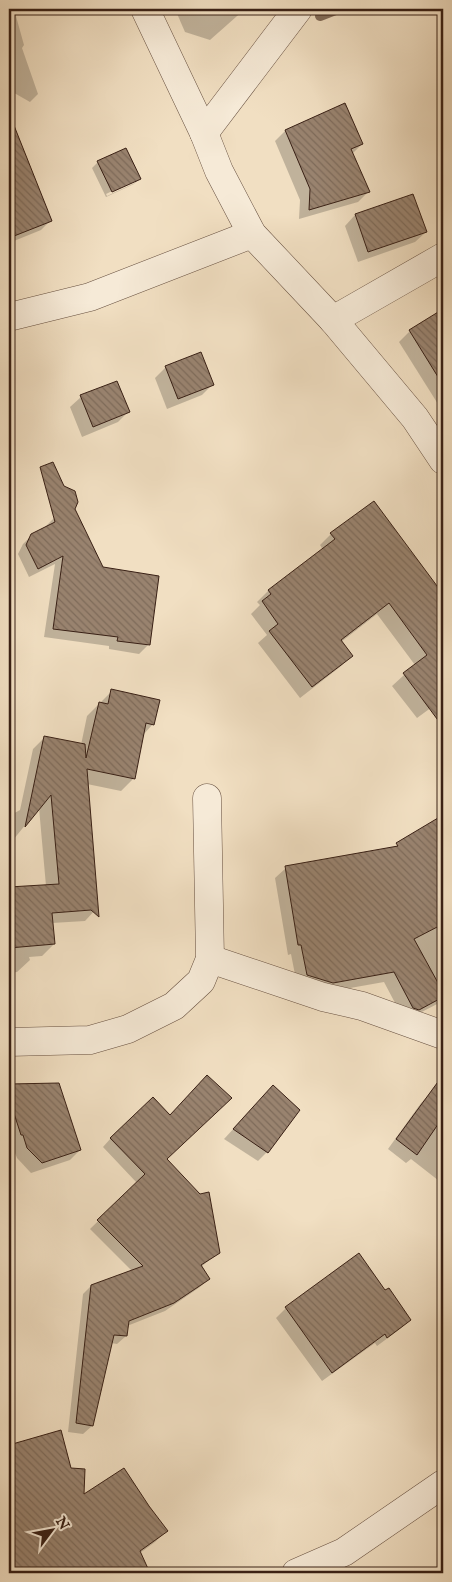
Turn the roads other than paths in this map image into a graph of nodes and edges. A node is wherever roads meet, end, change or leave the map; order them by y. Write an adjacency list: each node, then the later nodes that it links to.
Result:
1 (145, 9): 3 (street)
2 (298, 9): 3 (street)
3 (204, 133): 4 (street)
4 (252, 234): 6 (street); 7 (street)
5 (443, 258): 7 (street)
6 (9, 317)
7 (333, 320): 8 (street)
8 (443, 460)
9 (207, 798): 10 (street)
10 (210, 959): 11 (street); 12 (street)
11 (443, 1035)
12 (9, 1042)
13 (443, 1484): 14 (street)
14 (296, 1573)

